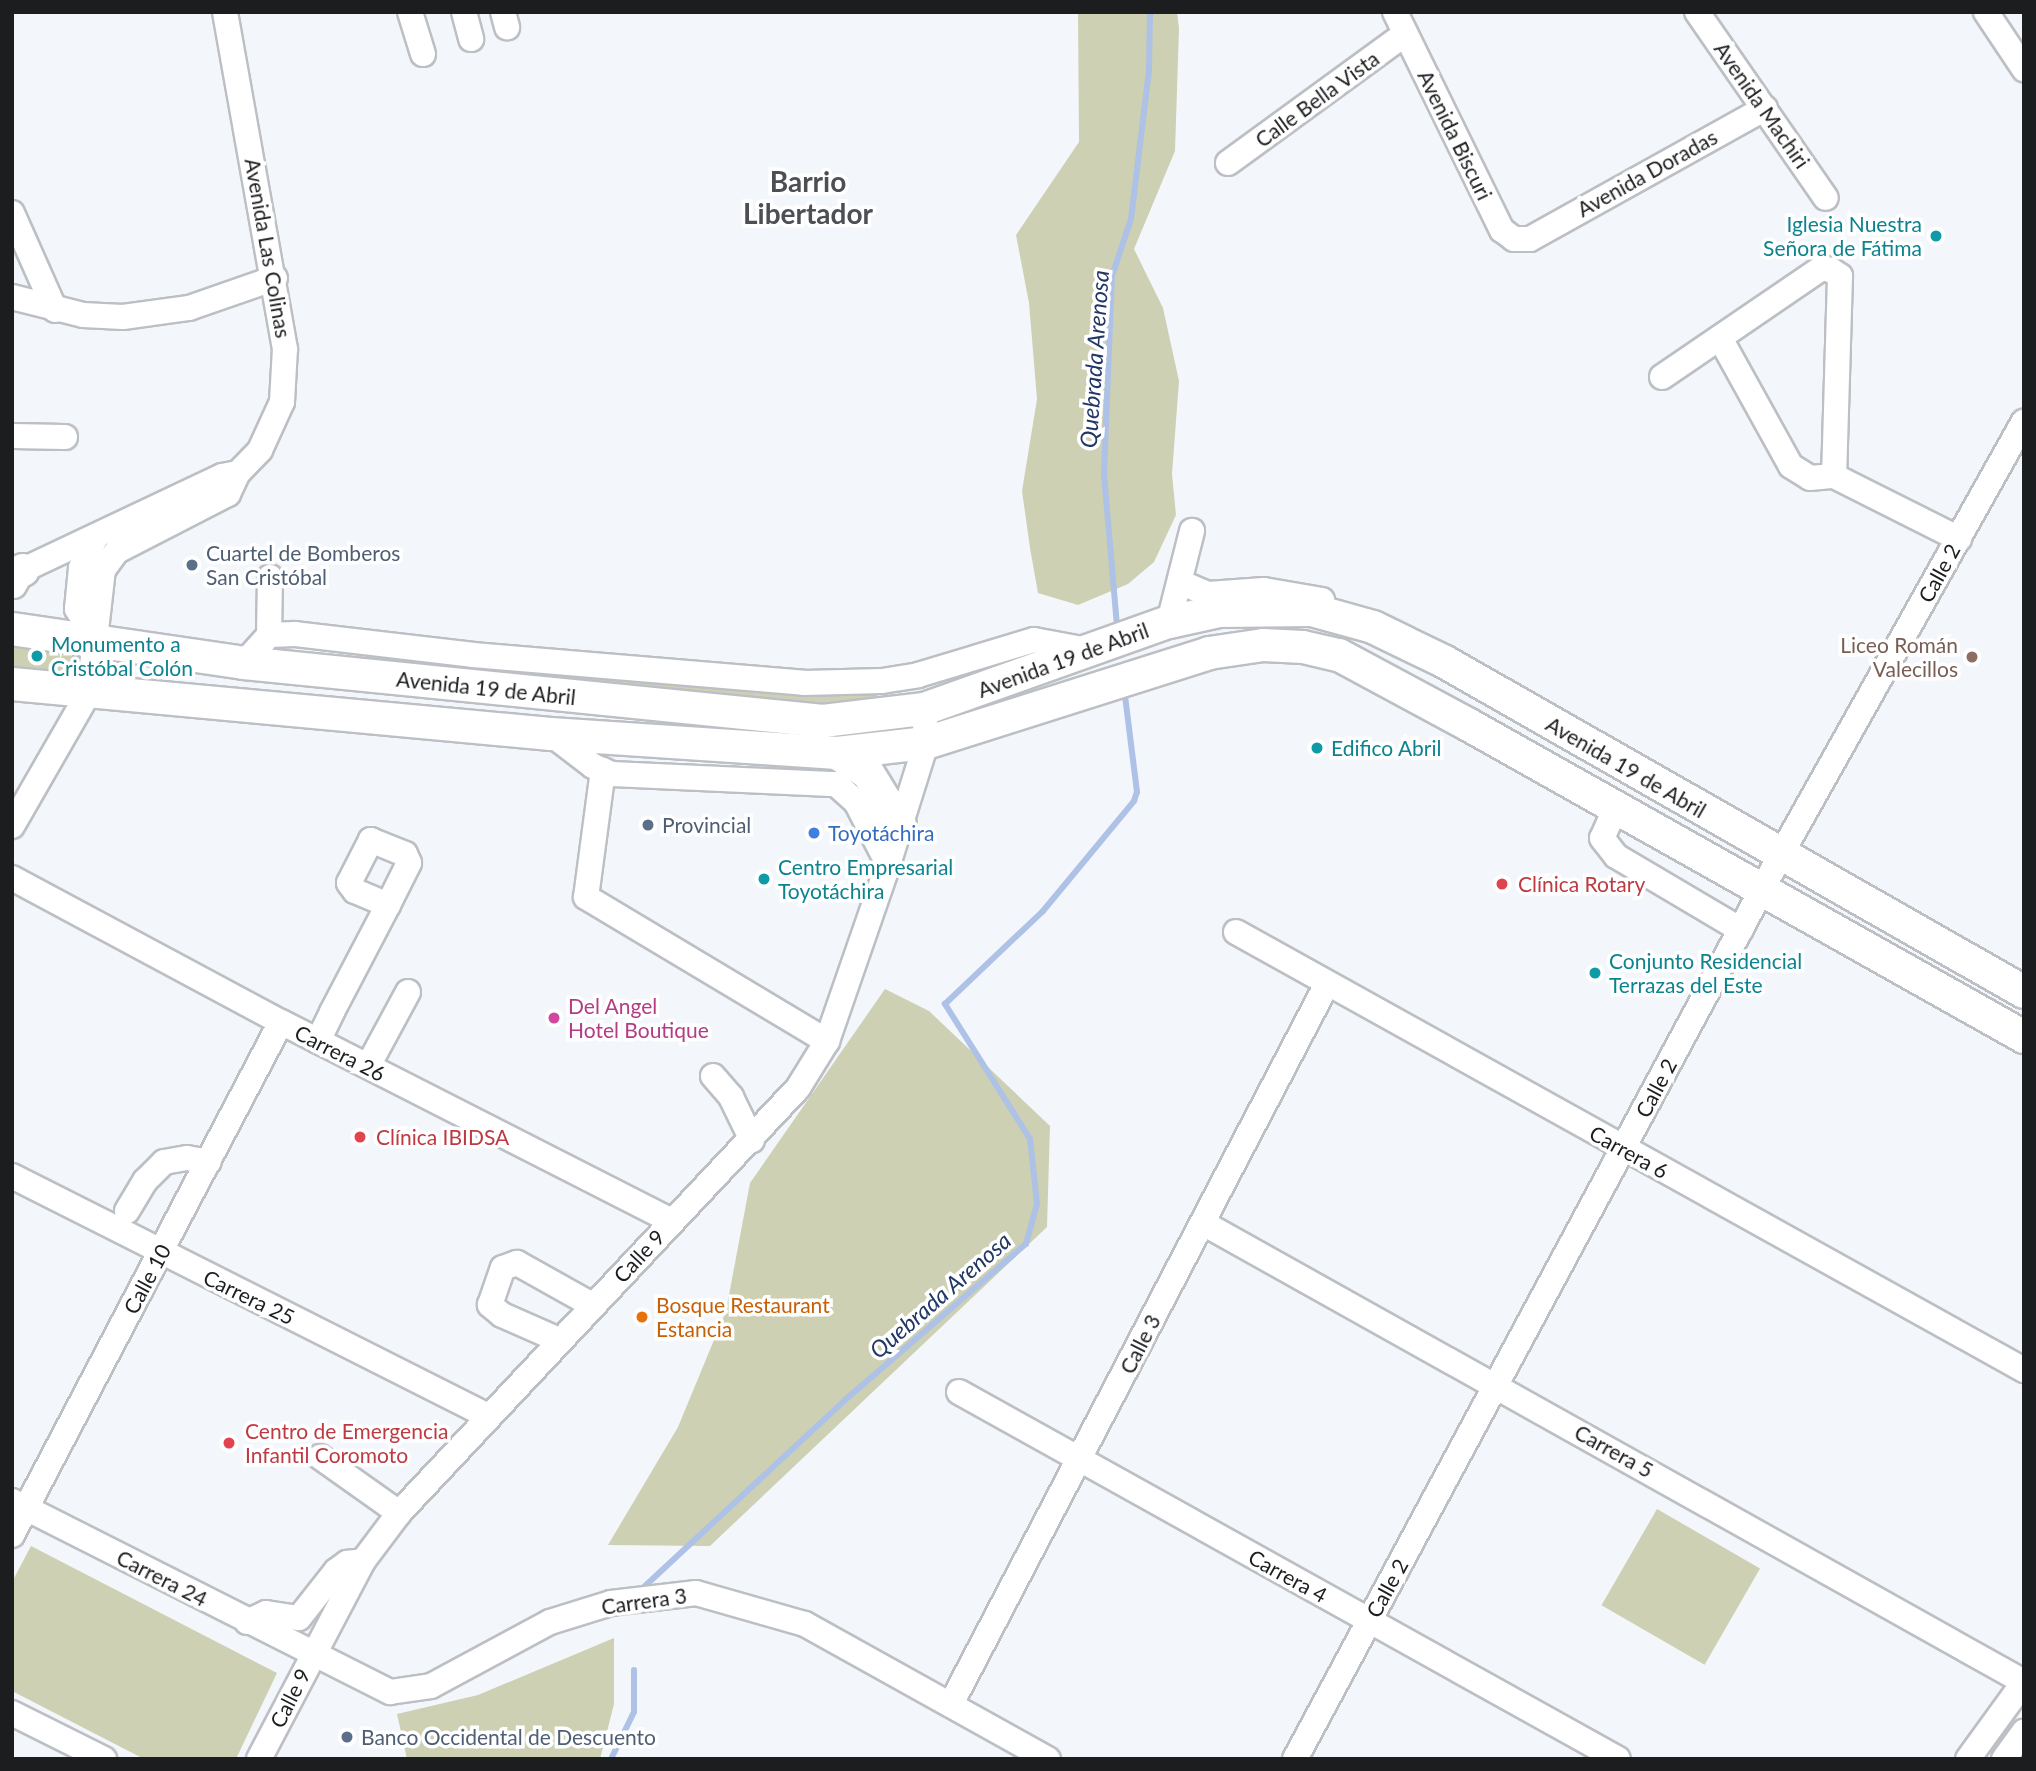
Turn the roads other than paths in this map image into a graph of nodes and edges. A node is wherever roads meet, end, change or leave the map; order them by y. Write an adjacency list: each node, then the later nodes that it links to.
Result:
1 (225, 12): 15 (street, Avenida Las Colinas)
2 (410, 12): 8 (street)
3 (464, 12): 7 (street)
4 (1697, 12): 10 (street, Avenida Machiri)
5 (1986, 12): 9 (street)
6 (1400, 23): 11 (street, Calle Bella Vista); 14 (street, Avenida Biscuri)
7 (471, 38)
8 (423, 54)
9 (2024, 69)
10 (1765, 108): 12 (street, Avenida Machiri); 14 (street, Avenida Doradas)
11 (1228, 163)
12 (1826, 198)
13 (12, 213): 17 (street)
14 (1530, 239)
15 (275, 278): 17 (street); 23 (street, Avenida Las Colinas)
16 (12, 297): 17 (street)
17 (55, 310)
18 (1720, 338): 19 (street); 24 (street); 24 (street)
19 (1662, 377)
20 (2024, 422): 27 (street, Calle 2)
21 (12, 436): 22 (street)
22 (65, 437)
23 (238, 473): 26 (street, Avenida Las Colinas); 35 (street, Avenida Las Colinas)
24 (1834, 476): 27 (street)
25 (1192, 531): 30 (street)
26 (95, 539): 29 (street, Avenida Las Colinas); 35 (street)
27 (1959, 539): 48 (street, Calle 2)
28 (270, 577): 34 (street)
29 (16, 578)
30 (1182, 583): 31 (street); 32 (street)
31 (1335, 617): 32 (main road, Avenida 19 de Abril); 48 (main road, Avenida 19 de Abril)
32 (1169, 622): 36 (main road, Avenida 19 de Abril)
33 (12, 629): 35 (main road, Avenida 19 de Abril)
34 (269, 635): 36 (street); 37 (street)
35 (96, 640): 37 (main road, Avenida 19 de Abril); 39 (street, Avenida Las Colinas)
36 (1082, 649): 40 (main road, Avenida 19 de Abril)
37 (244, 663): 40 (main road, Avenida 19 de Abril)
38 (12, 684): 39 (main road, Avenida 19 de Abril)
39 (89, 692): 41 (main road, Avenida 19 de Abril); 47 (street)
40 (924, 709): 42 (street, Calle 9)
41 (551, 734): 43 (main road, Avenida 19 de Abril); 44 (street)
42 (926, 743): 43 (main road, Avenida 19 de Abril); 45 (main road, Avenida 19 de Abril); 46 (street, Calle 9)
43 (837, 753): 46 (main road)
44 (603, 770): 49 (street); 61 (street)
45 (1616, 807): 51 (main road, Avenida 19 de Abril); 53 (street)
46 (900, 825): 49 (street, Calle 9)
47 (12, 826)
48 (1780, 856): 51 (street, Calle 2); 57 (main road, Avenida 19 de Abril)
49 (888, 864): 61 (street, Calle 9)
50 (12, 878): 58 (street, Carrera 26)
51 (1763, 889): 53 (street, Calle 2); 59 (main road, Avenida 19 de Abril)
52 (388, 905): 60 (street)
53 (1741, 930): 65 (street, Calle 2)
54 (1236, 932): 55 (street, Carrera 6)
55 (1327, 984): 65 (street, Carrera 6); 70 (street, Calle 3)
56 (408, 992): 62 (street)
57 (2024, 992)
58 (281, 1022): 60 (street, Carrera 26); 66 (street, Calle 10)
59 (2024, 1037)
60 (318, 1041): 62 (street, Carrera 26)
61 (827, 1041): 64 (street, Calle 9)
62 (368, 1066): 69 (street, Carrera 26)
63 (712, 1076): 64 (street)
64 (752, 1140): 69 (street, Calle 9)
65 (1623, 1149): 74 (street, Carrera 6); 75 (street, Calle 2)
66 (209, 1162): 68 (street); 71 (street, Calle 10)
67 (12, 1176): 71 (street, Carrera 25)
68 (127, 1211)
69 (672, 1221): 72 (street, Calle 9)
70 (1203, 1223): 75 (street, Carrera 5); 79 (street, Calle 3)
71 (161, 1254): 77 (street, Carrera 25); 80 (street, Calle 10)
72 (592, 1305): 73 (street, Calle 9); 73 (street)
73 (559, 1340): 77 (street, Calle 9)
74 (2024, 1370)
75 (1498, 1386): 84 (street, Calle 2); 87 (street, Carrera 5)
76 (960, 1392): 79 (street, Carrera 4)
77 (488, 1416): 81 (street, Calle 9)
78 (320, 1457): 81 (street)
79 (1080, 1459): 84 (street, Carrera 4); 88 (street, Calle 3)
80 (19, 1505): 82 (street, Calle 10); 85 (street, Carrera 24)
81 (400, 1513): 83 (street, Calle 9)
82 (12, 1535)
83 (363, 1561): 85 (street); 86 (street, Calle 9)
84 (1368, 1621): 94 (street, Calle 2); 95 (street, Carrera 4)
85 (247, 1622): 86 (street, Carrera 24)
86 (313, 1655): 88 (street, Carrera 3); 92 (street, Calle 9)
87 (2024, 1682): 96 (street)
88 (951, 1704): 93 (street, Carrera 3)
89 (12, 1713): 91 (street)
90 (2024, 1731): 97 (street)
91 (104, 1759)
92 (259, 1759)
93 (1048, 1759)
94 (1295, 1759)
95 (1618, 1759)
96 (1968, 1759)
97 (2004, 1759)

